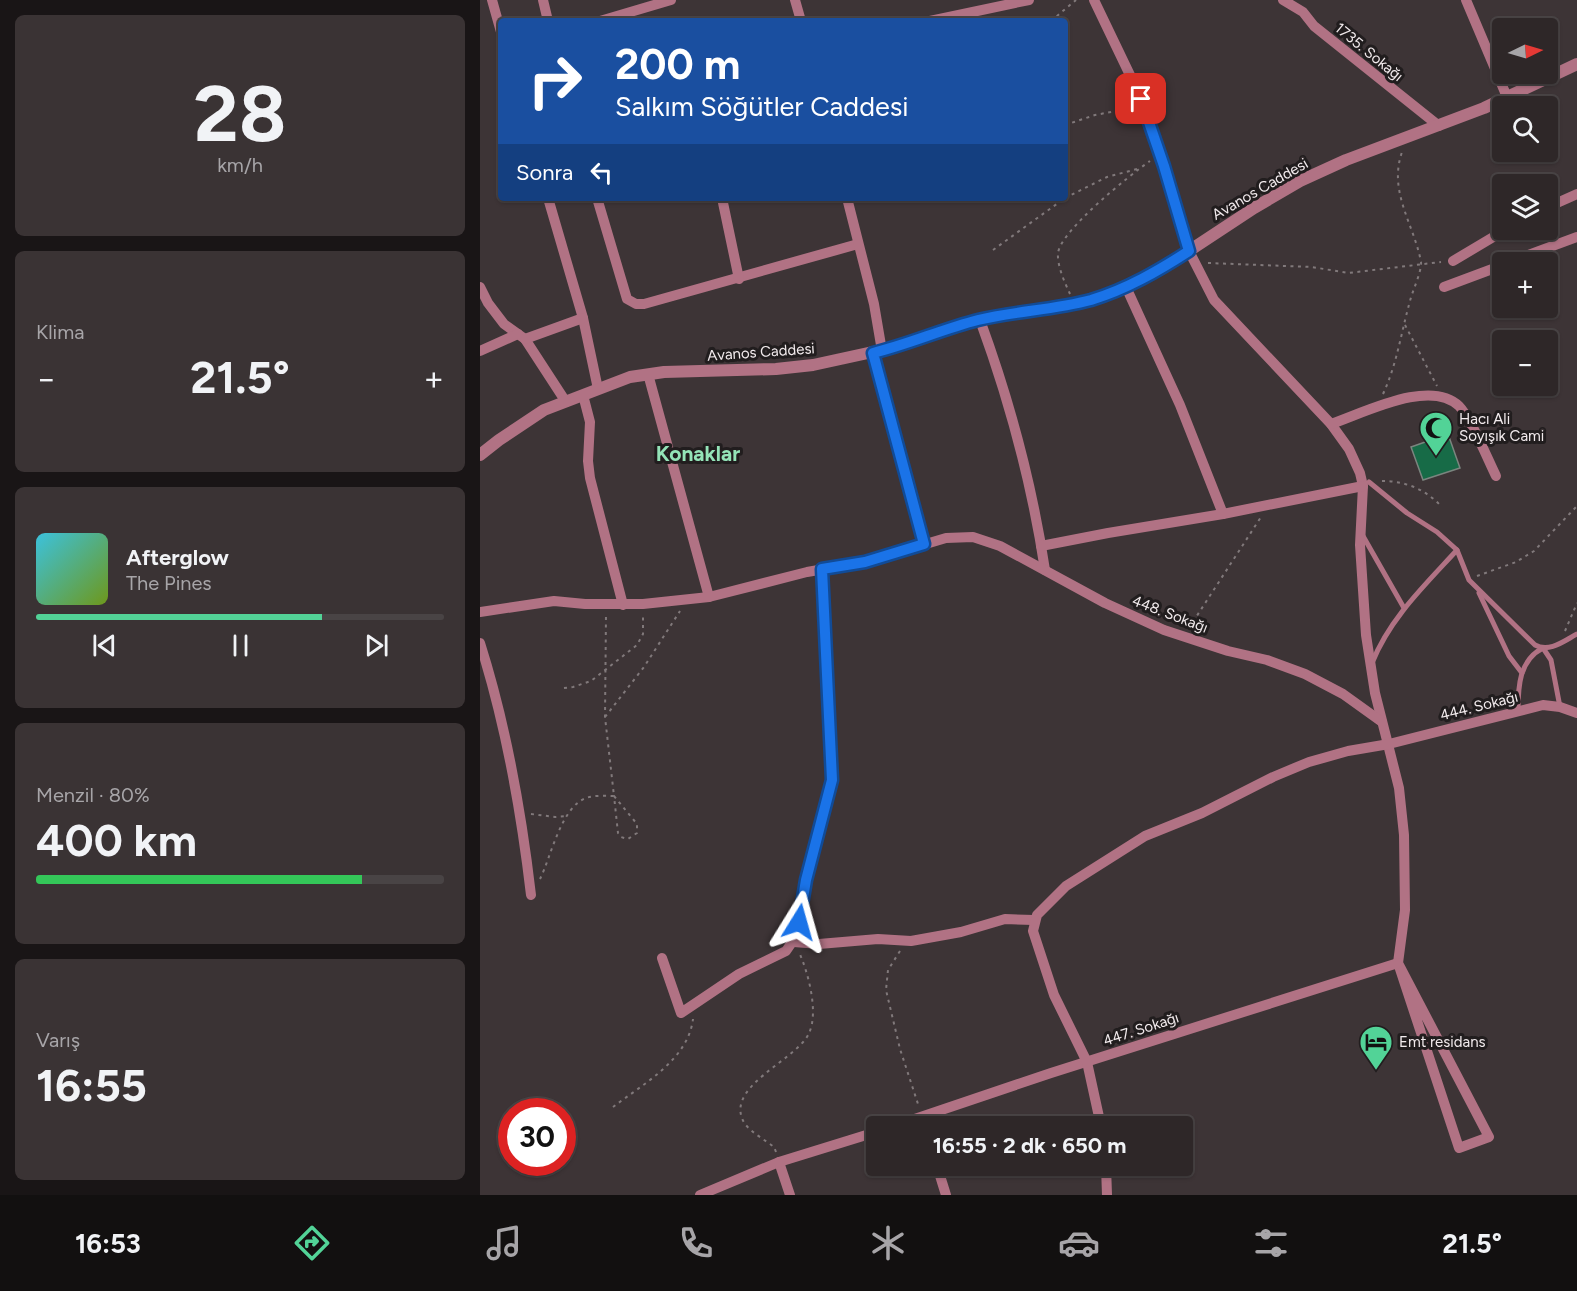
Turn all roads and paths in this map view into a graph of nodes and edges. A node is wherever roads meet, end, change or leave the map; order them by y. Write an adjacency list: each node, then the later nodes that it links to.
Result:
1 (492, 0): 17 (street)
2 (543, 0): 12 (street)
3 (671, 0): 13 (street)
4 (795, 0): 14 (street)
5 (1029, 0): 15 (street)
6 (1076, 0): 16 (path)
7 (1094, 0): 22 (street)
8 (1283, 0): 11 (street, 1735. Sokağı)
9 (1300, 0): 11 (street)
10 (1466, 0): 19 (street)
11 (1303, 12): 24 (street, 1735. Sokağı)
12 (547, 18)
13 (610, 18)
14 (800, 18)
15 (944, 18)
16 (1055, 18)
17 (498, 21)
18 (1577, 64): 20 (street, Avanos Caddesi)
19 (1508, 96)
20 (1510, 96)
21 (1492, 104): 24 (street, Avanos Caddesi)
22 (1144, 105): 23 (path); 38 (street)
23 (1068, 124)
24 (1439, 126): 25 (street, Avanos Caddesi)
25 (1408, 138): 38 (street, Avanos Caddesi); 42 (path)
26 (1577, 194): 33 (street)
27 (1068, 196): 48 (path)
28 (549, 201): 49 (street)
29 (598, 201): 44 (street)
30 (723, 201): 44 (street)
31 (848, 201): 36 (street)
32 (1061, 201): 37 (path)
33 (1558, 203)
34 (1577, 237): 39 (street)
35 (1492, 238): 40 (street)
36 (858, 244): 44 (street); 54 (street)
37 (993, 250)
38 (1189, 251): 41 (street); 46 (street, Avanos Caddesi)
39 (1536, 252)
40 (1453, 261): 42 (path)
41 (1195, 263): 42 (path); 61 (street)
42 (1421, 264): 51 (path)
43 (1492, 269): 47 (street)
44 (739, 279)
45 (480, 287): 52 (street)
46 (1126, 287): 48 (street, Avanos Caddesi); 68 (street)
47 (1444, 287)
48 (1074, 304): 50 (street, Avanos Caddesi)
49 (583, 318): 52 (street); 56 (street)
50 (980, 320): 54 (street, Avanos Caddesi); 71 (street)
51 (1405, 325): 58 (path); 60 (path)
52 (521, 336): 53 (street); 59 (street)
53 (480, 351)
54 (878, 352): 55 (street, Avanos Caddesi); 70 (lane)
55 (648, 374): 56 (street, Avanos Caddesi); 77 (street)
56 (598, 389): 57 (street, Avanos Caddesi)
57 (583, 395): 59 (street, Avanos Caddesi); 82 (street)
58 (1444, 398): 60 (street); 63 (street)
59 (566, 402): 62 (street, Avanos Caddesi)
60 (1374, 409): 61 (street)
61 (1331, 424): 64 (street)
62 (480, 455)
63 (1496, 476)
64 (1366, 484): 65 (street); 66 (path); 69 (street); 72 (lane)
65 (1269, 504): 68 (street); 86 (path)
66 (1441, 506)
67 (1577, 506): 75 (path)
68 (1223, 514): 71 (street)
69 (1361, 532): 83 (lane); 90 (street)
70 (924, 544): 73 (street, 448. Sokağı); 74 (street, 448. Sokağı)
71 (1041, 546): 74 (street)
72 (1457, 550): 75 (lane); 83 (lane)
73 (822, 569): 77 (street, 448. Sokağı); 106 (street)
74 (1045, 570): 86 (street, 448. Sokağı)
75 (1469, 580): 76 (lane)
76 (1477, 589): 89 (lane); 92 (lane)
77 (709, 597): 78 (street, 448. Sokağı)
78 (686, 600): 81 (street, 448. Sokağı); 97 (path)
79 (1577, 603): 88 (path)
80 (606, 604): 82 (street, 448. Sokağı); 84 (street, 448. Sokağı); 91 (path)
81 (643, 604): 82 (street, 448. Sokağı); 91 (path)
82 (623, 605)
83 (1404, 608): 90 (lane)
84 (480, 612)
85 (1577, 634): 88 (lane)
86 (1183, 636): 98 (street, 448. Sokağı)
87 (480, 643): 101 (street)
88 (1559, 643): 89 (lane)
89 (1543, 648): 92 (lane); 94 (lane)
90 (1370, 668): 98 (street)
91 (606, 669): 93 (path); 97 (path)
92 (1522, 673): 95 (lane)
93 (564, 687)
94 (1560, 706): 95 (street, 444. Sokağı); 96 (street, 444. Sokağı)
95 (1518, 711): 99 (street, 444. Sokağı)
96 (1577, 713)
97 (605, 717): 100 (path)
98 (1382, 722): 99 (street)
99 (1389, 744): 104 (street, 444. Sokağı); 108 (street)
100 (614, 796): 100 (path); 102 (path)
101 (520, 810): 102 (path); 103 (street)
102 (567, 816): 103 (path)
103 (531, 895)
104 (1034, 920): 105 (street); 110 (street)
105 (911, 941): 106 (street); 112 (path)
106 (794, 942): 109 (street); 116 (path)
107 (662, 958): 109 (street)
108 (1398, 963): 108 (street); 110 (street, 447. Sokağı)
109 (693, 1004): 111 (path)
110 (1087, 1062): 113 (street, 447. Sokağı); 114 (street)
111 (613, 1107)
112 (922, 1116)
113 (940, 1116)
114 (1099, 1116)
115 (866, 1135): 116 (street)
116 (779, 1162): 119 (street); 120 (street)
117 (940, 1176): 121 (street)
118 (1106, 1176): 122 (street)
119 (700, 1195)
120 (790, 1195)
121 (946, 1195)
122 (1107, 1195)

